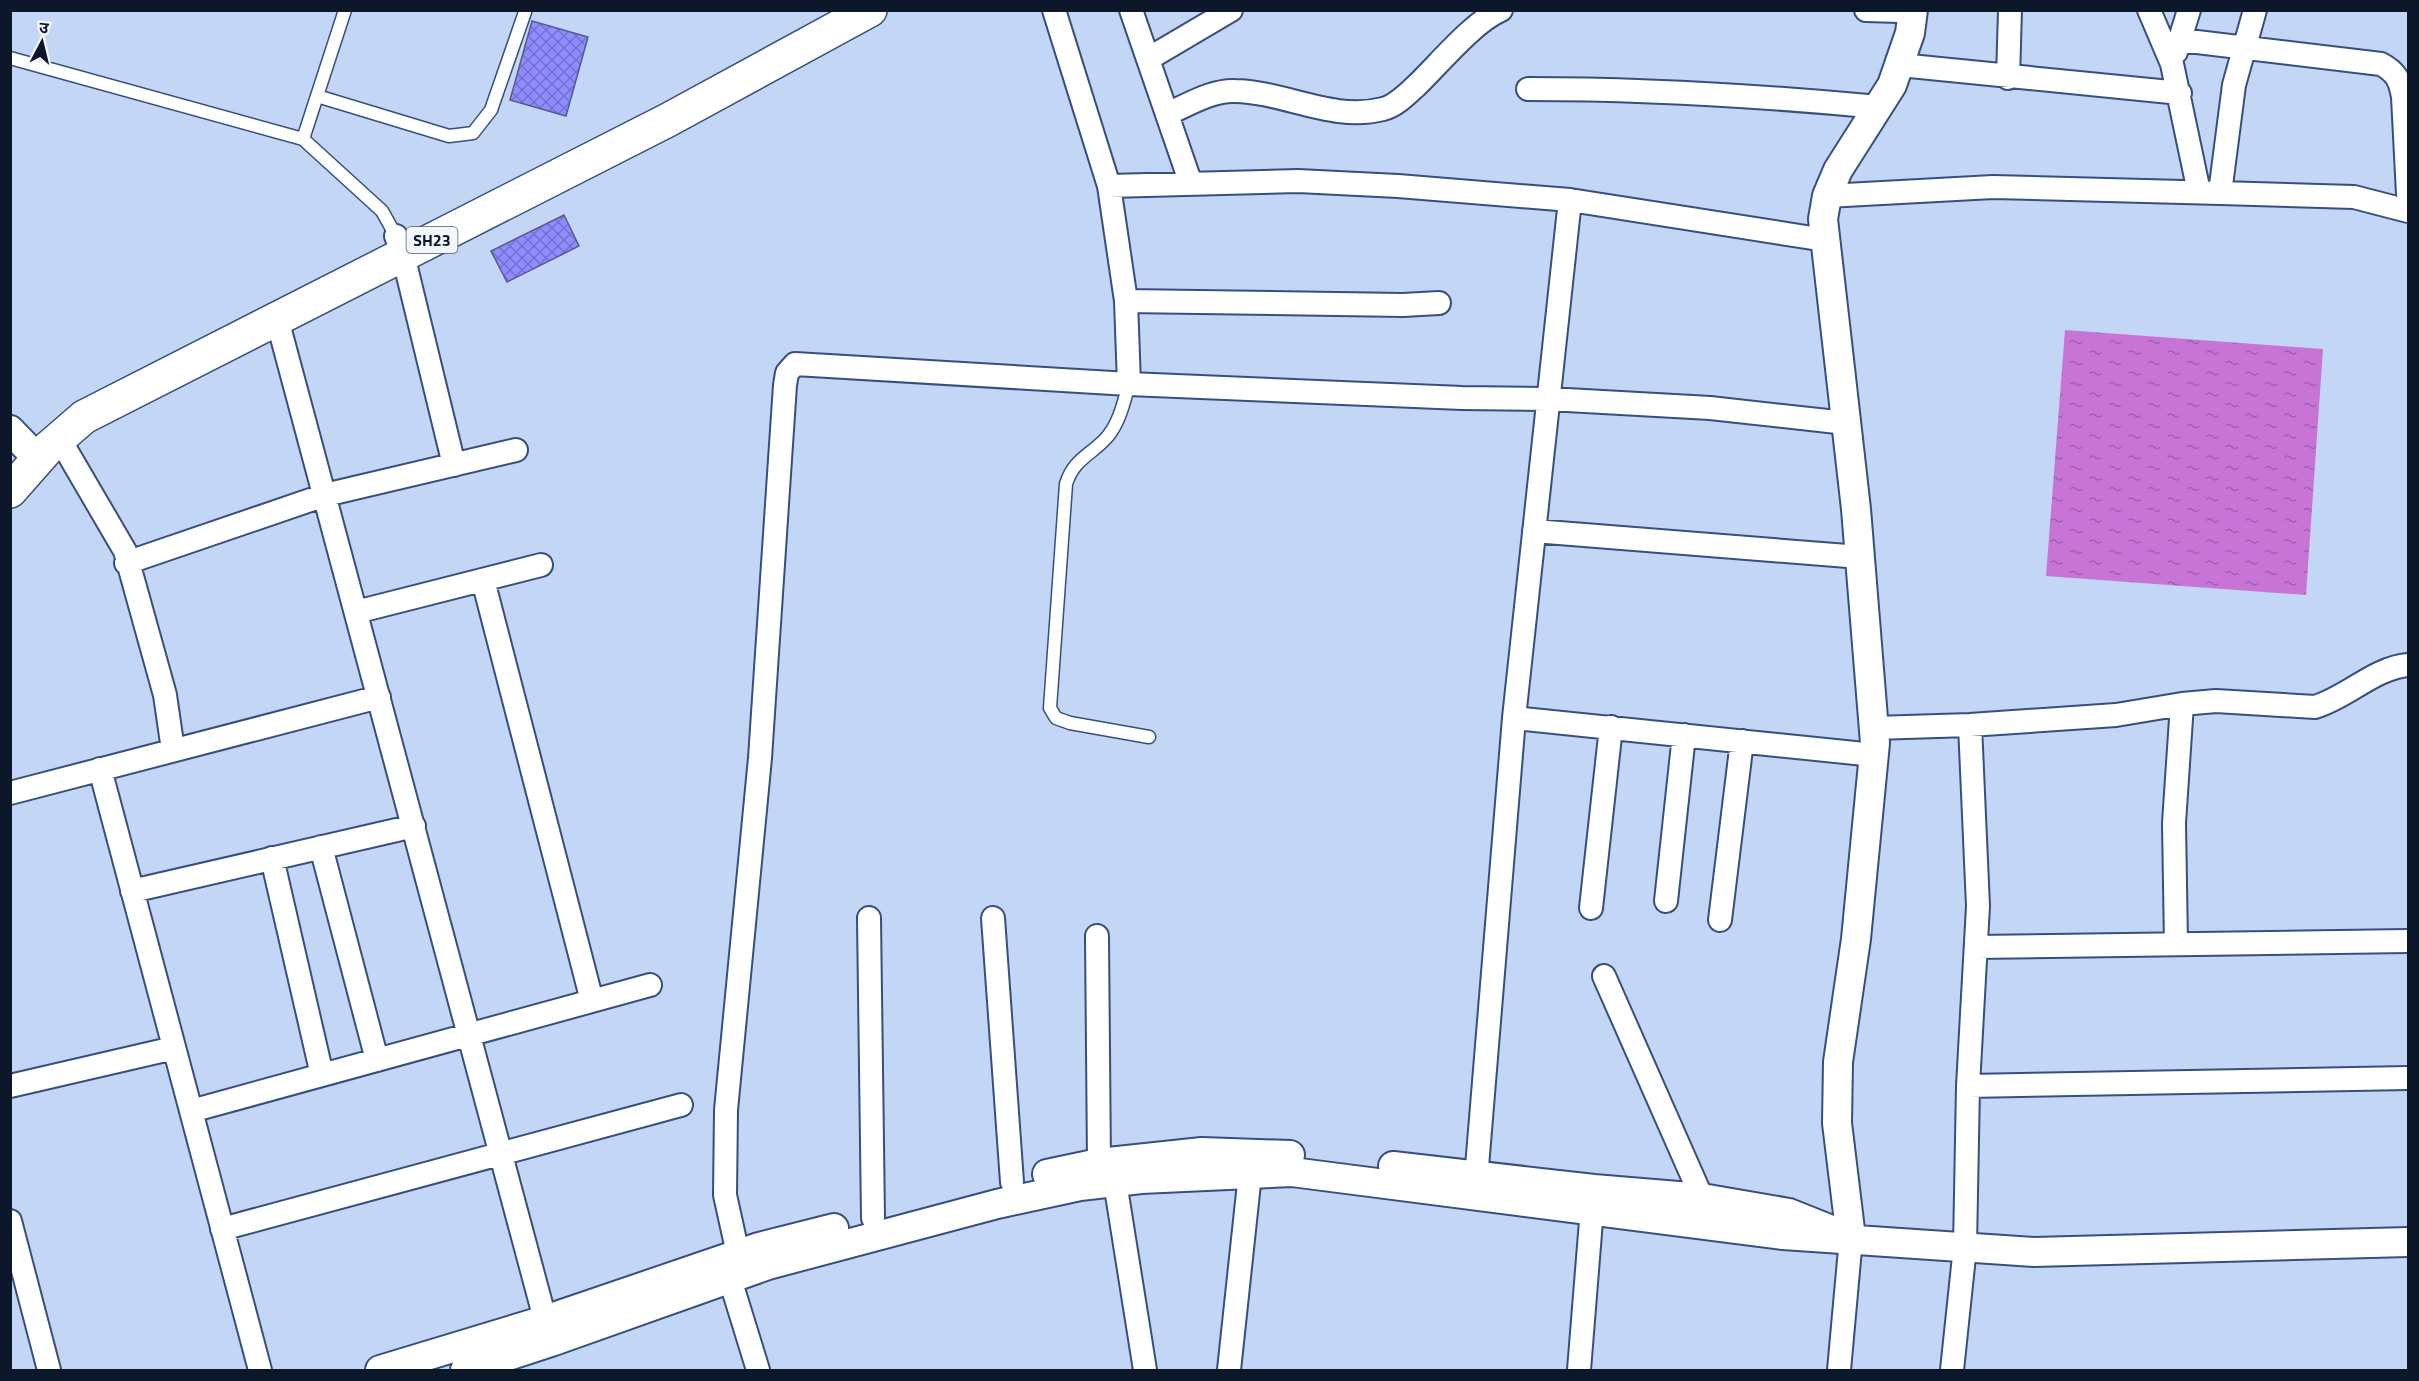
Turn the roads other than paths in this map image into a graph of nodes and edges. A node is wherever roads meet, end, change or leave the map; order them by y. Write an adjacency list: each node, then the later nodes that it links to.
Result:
1 (345, 10): 24 (lane)
2 (823, 10): 36 (main road, SH23)
3 (870, 10): 36 (main road, SH23)
4 (1054, 10): 29 (street)
5 (1131, 10): 18 (street)
6 (1231, 10): 18 (street)
7 (1501, 10): 26 (street)
8 (1866, 10): 14 (street)
9 (2010, 10): 21 (street)
10 (2149, 10): 19 (street)
11 (2189, 10): 15 (street)
12 (2255, 10): 16 (street)
13 (525, 12): 24 (lane)
14 (1905, 16): 20 (street)
15 (2180, 40): 16 (street); 19 (street)
16 (2245, 49): 30 (street); 31 (street)
17 (10, 58): 27 (lane)
18 (1148, 59): 26 (street)
19 (2172, 64): 23 (street)
20 (1900, 65): 21 (street); 25 (street)
21 (2008, 78): 23 (street)
22 (1528, 89): 25 (street)
23 (2180, 93): 30 (street)
24 (317, 96): 27 (lane)
25 (1880, 107): 32 (street)
26 (1167, 114): 28 (street)
27 (303, 139): 36 (lane)
28 (1191, 184): 29 (street); 33 (street)
29 (1109, 186): 37 (street)
30 (2209, 193): 32 (street); 34 (street)
31 (2409, 194)
32 (1827, 196): 35 (street)
33 (1570, 200): 35 (street); 41 (street)
34 (2409, 211)
35 (1826, 240): 42 (street)
36 (400, 245): 39 (main road, SH23); 44 (main road, SH23); 45 (street)
37 (1126, 301): 38 (street); 40 (street)
38 (1439, 303)
39 (277, 319): 44 (main road, SH23); 46 (street)
40 (1129, 384): 41 (street); 60 (lane); 104 (street)
41 (1549, 399): 42 (street); 47 (street)
42 (1846, 423): 48 (street)
43 (516, 450): 45 (street)
44 (23, 459): 49 (street)
45 (454, 465): 46 (street)
46 (325, 495): 49 (street); 52 (street)
47 (1534, 531): 48 (street); 56 (street)
48 (1860, 557): 62 (street)
49 (126, 563): 63 (street)
50 (541, 565): 51 (street)
51 (483, 580): 52 (street); 81 (street)
52 (356, 612): 54 (street)
53 (2409, 665): 55 (street)
54 (379, 697): 63 (street); 66 (street)
55 (2182, 704): 57 (street); 77 (street)
56 (1514, 718): 58 (street); 95 (street)
57 (1970, 725): 62 (street); 78 (street)
58 (1611, 728): 59 (street); 71 (street)
59 (1684, 735): 61 (street); 70 (street)
60 (1149, 737)
61 (1742, 741): 62 (street); 74 (street)
62 (1874, 741): 101 (street)
63 (173, 750): 64 (street)
64 (100, 769): 65 (street); 69 (street)
65 (10, 793)
66 (414, 826): 67 (street); 82 (street)
67 (321, 847): 68 (street); 84 (street)
68 (272, 858): 69 (street); 85 (street)
69 (132, 891): 83 (street)
70 (1666, 902)
71 (1591, 908)
72 (869, 918): 98 (street)
73 (993, 918): 94 (street)
74 (1720, 920)
75 (1097, 936): 92 (street)
76 (2409, 941): 77 (street)
77 (2176, 944): 78 (street)
78 (1976, 947): 88 (street)
79 (1604, 976): 97 (street)
80 (650, 985): 81 (street)
81 (592, 1001): 82 (street)
82 (470, 1034): 84 (street); 91 (street)
83 (174, 1048): 87 (street); 90 (street)
84 (377, 1060): 85 (street)
85 (322, 1075): 90 (street)
86 (2409, 1078): 88 (street)
87 (10, 1086)
88 (1968, 1086): 103 (street)
89 (681, 1105): 91 (street)
90 (190, 1111): 100 (street)
91 (502, 1153): 100 (street); 105 (street)
92 (1107, 1173): 93 (street); 94 (street); 95 (street); 104 (street); 111 (street)
93 (1250, 1174): 95 (street); 112 (street)
94 (1012, 1182): 98 (street)
95 (1475, 1185): 96 (street)
96 (1593, 1199): 97 (street); 113 (street)
97 (1700, 1211): 101 (street)
98 (873, 1218): 104 (street)
99 (10, 1221): 107 (street)
100 (222, 1229): 108 (street)
101 (1851, 1238): 103 (street); 114 (street)
102 (2409, 1242): 103 (street)
103 (1965, 1247): 115 (street)
104 (734, 1267): 105 (street); 110 (street)
105 (548, 1331): 106 (street)
106 (457, 1363): 109 (street)
107 (49, 1371)
108 (260, 1371)
109 (380, 1371)
110 (758, 1371)
111 (1145, 1371)
112 (1230, 1371)
113 (1579, 1371)
114 (1839, 1371)
115 (1952, 1371)

